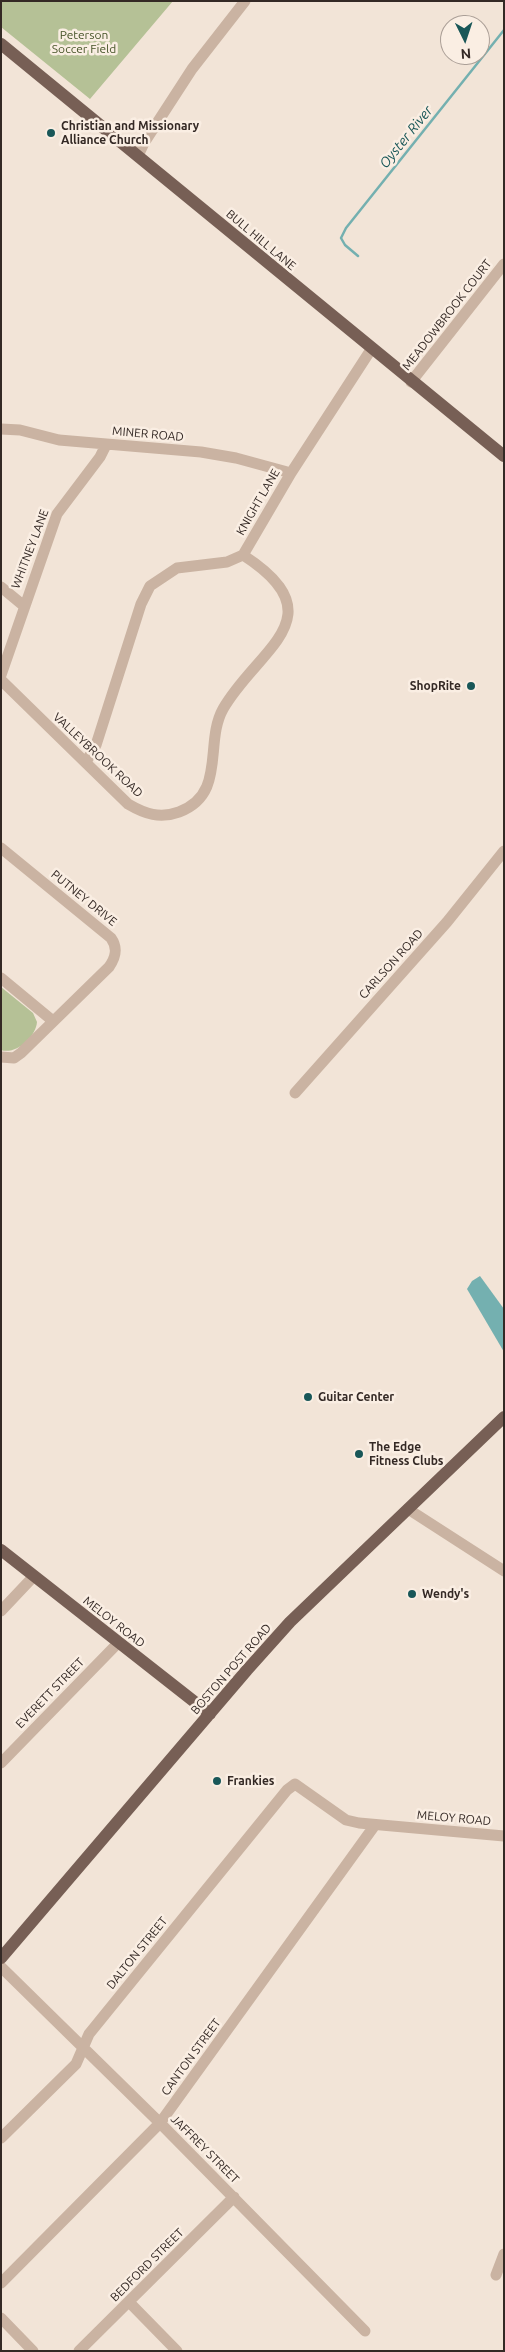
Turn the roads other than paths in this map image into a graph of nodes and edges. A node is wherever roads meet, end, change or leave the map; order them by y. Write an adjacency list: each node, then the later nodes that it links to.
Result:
1 (245, 1): 3 (street)
2 (1, 44): 3 (main road, BULL HILL LANE)
3 (138, 156): 5 (main road, BULL HILL LANE)
4 (504, 264): 6 (street, MEADOWBROOK COURT)
5 (372, 348): 6 (main road, BULL HILL LANE); 10 (street, KNIGHT LANE)
6 (412, 382): 9 (main road, BULL HILL LANE)
7 (1, 429): 8 (street, MINER ROAD)
8 (106, 445): 10 (street, MINER ROAD); 13 (street, WHITNEY LANE)
9 (504, 456)
10 (291, 473): 11 (street, KNIGHT LANE)
11 (243, 555): 16 (street, KNIGHT LANE); 16 (street, VALLEYBROOK ROAD)
12 (1, 587): 13 (street)
13 (24, 606): 14 (street, WHITNEY LANE)
14 (1, 675)
15 (1, 680): 16 (street, VALLEYBROOK ROAD)
16 (86, 762)
17 (1, 848): 20 (street, PUTNEY DRIVE)
18 (504, 851): 22 (street, CARLSON ROAD)
19 (1, 978): 20 (street)
20 (53, 1021): 21 (street, PUTNEY DRIVE)
21 (1, 1057)
22 (295, 1093)
23 (504, 1418): 24 (main road, BOSTON POST ROAD)
24 (408, 1510): 26 (street); 30 (main road, BOSTON POST ROAD)
25 (1, 1550): 27 (main road, MELOY ROAD)
26 (504, 1571)
27 (34, 1576): 28 (street); 29 (main road, MELOY ROAD)
28 (1, 1611)
29 (118, 1643): 30 (main road, MELOY ROAD); 31 (street, EVERETT STREET)
30 (210, 1714): 35 (main road, BOSTON POST ROAD)
31 (1, 1763)
32 (295, 1784): 33 (street, MELOY ROAD); 37 (street, DALTON STREET)
33 (375, 1825): 34 (street, MELOY ROAD); 38 (street, CANTON STREET)
34 (504, 1836)
35 (1, 1958)
36 (1, 1967): 37 (street, JAFFREY STREET)
37 (84, 2048): 38 (street, JAFFREY STREET); 39 (street, DALTON STREET)
38 (160, 2123): 40 (street, JAFFREY STREET); 43 (street, CANTON STREET)
39 (1, 2138)
40 (234, 2197): 44 (street, BEDFORD STREET); 46 (street, JAFFREY STREET)
41 (504, 2254): 42 (street)
42 (496, 2275)
43 (1, 2282)
44 (129, 2302): 48 (street, BEDFORD STREET); 49 (street)
45 (1, 2318): 47 (street)
46 (365, 2331)
47 (34, 2351)
48 (79, 2351)
49 (177, 2351)

